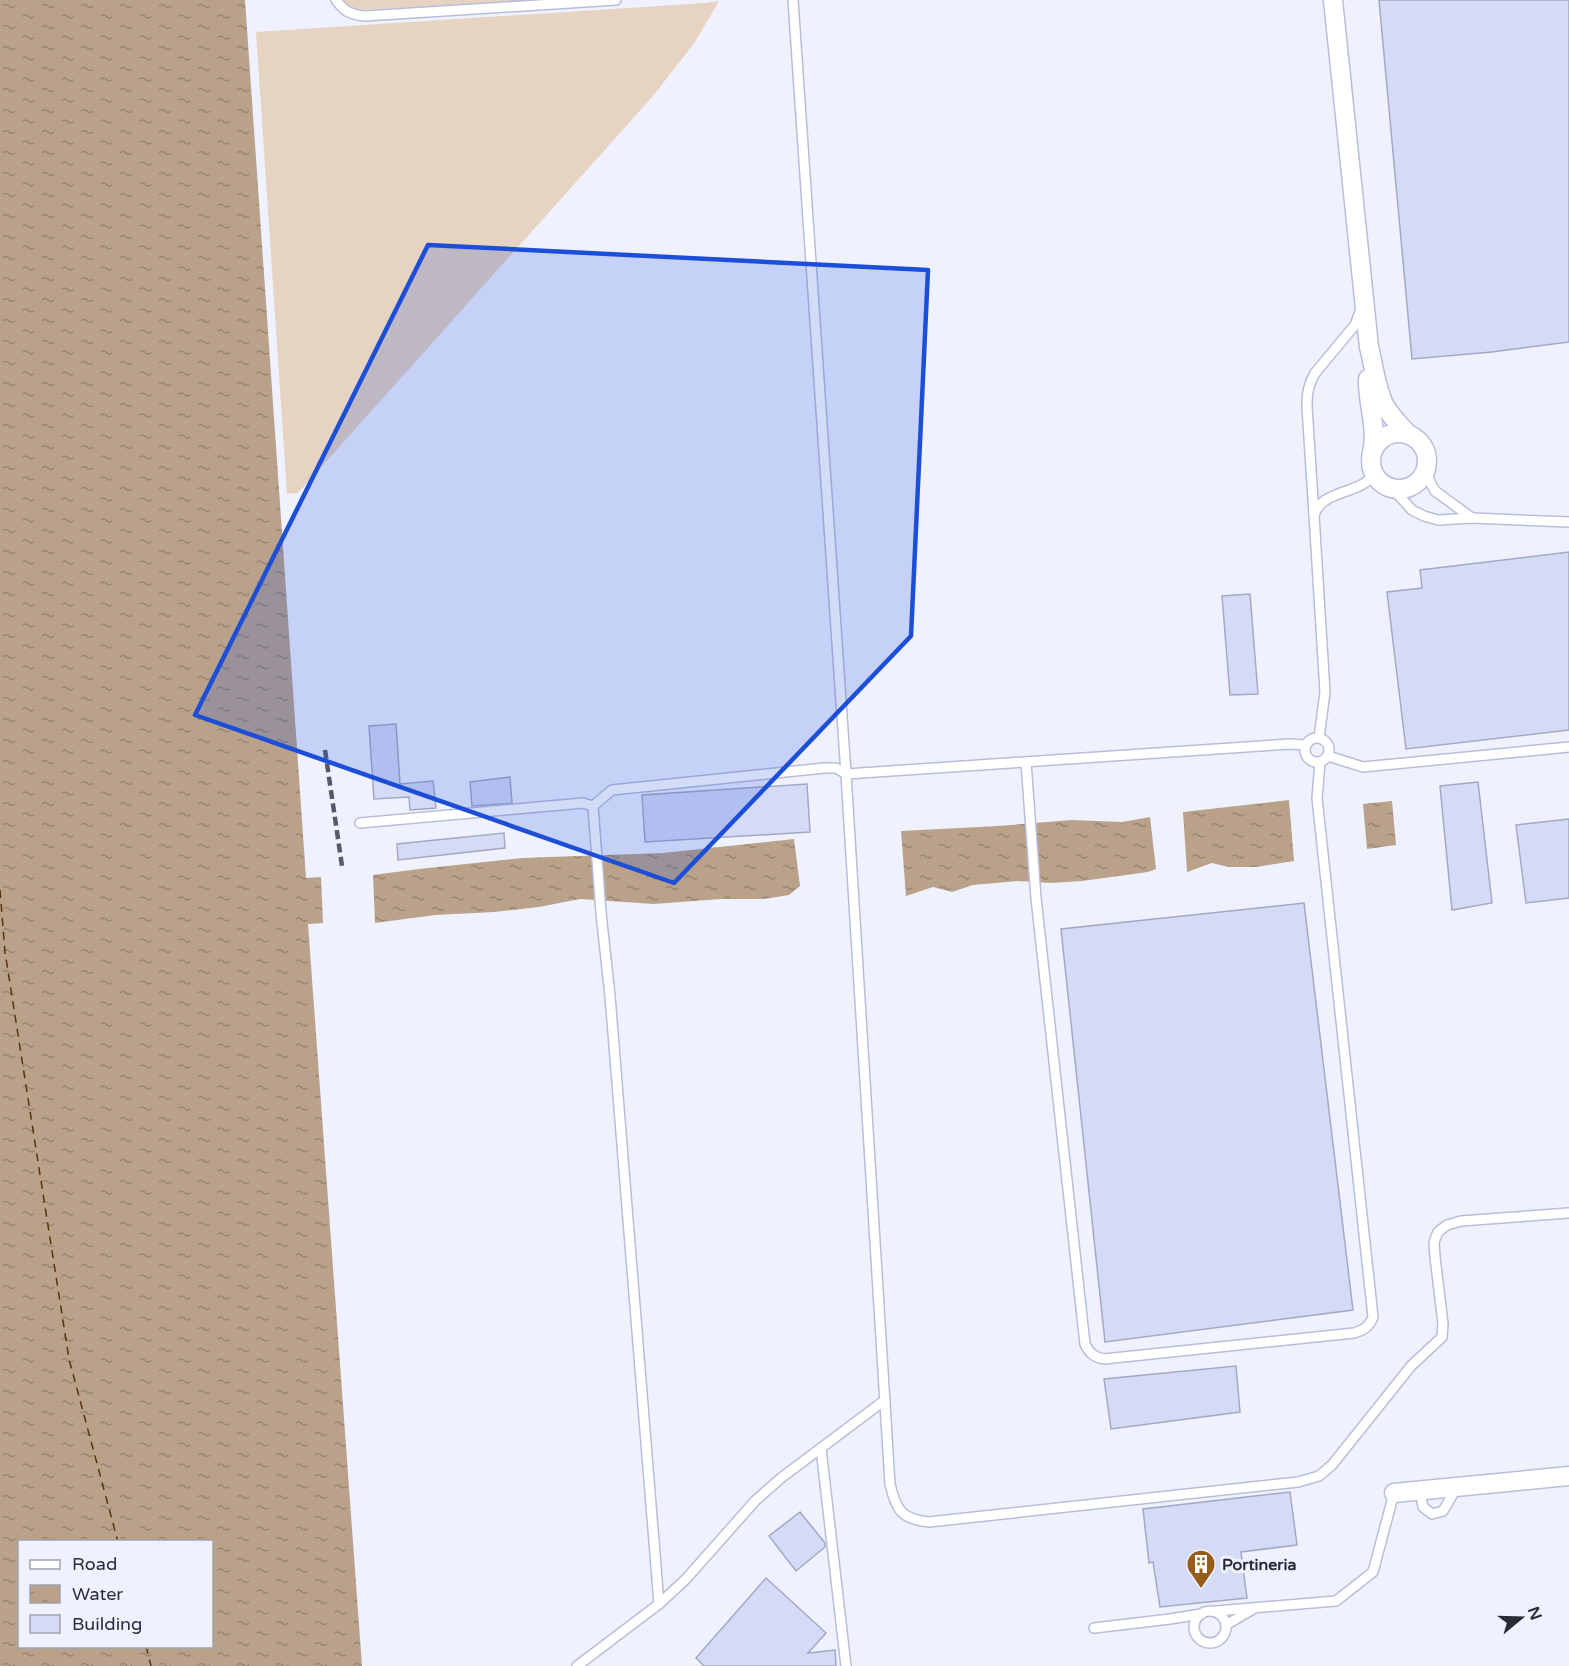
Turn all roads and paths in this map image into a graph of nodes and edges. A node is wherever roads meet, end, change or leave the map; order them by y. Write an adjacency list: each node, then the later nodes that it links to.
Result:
1 (336, 0): 2 (lane)
2 (616, 0)
3 (793, 0): 21 (lane)
4 (1333, 0): 5 (street)
5 (1362, 283): 6 (street); 12 (lane)
6 (1369, 347): 7 (street); 8 (street)
7 (1409, 435): 8 (street); 9 (street)
8 (1372, 453): 10 (street)
9 (1427, 462): 11 (street); 13 (lane)
10 (1375, 475): 11 (street); 12 (lane)
11 (1391, 487): 13 (lane)
12 (1314, 516): 15 (lane)
13 (1472, 518): 14 (lane)
14 (1569, 522)
15 (1319, 738): 16 (lane); 18 (lane)
16 (1306, 745): 19 (lane); 20 (lane)
17 (1569, 747): 18 (lane)
18 (1328, 756): 20 (lane)
19 (1026, 762): 20 (lane); 21 (lane)
20 (1320, 762)
21 (846, 774): 22 (lane); 25 (lane)
22 (593, 806): 23 (lane); 29 (lane)
23 (360, 823)
24 (1569, 1213): 25 (lane)
25 (885, 1400): 26 (lane)
26 (821, 1449): 29 (lane); 38 (lane)
27 (1569, 1476): 28 (street)
28 (1394, 1493): 30 (lane)
29 (659, 1604): 37 (lane)
30 (1257, 1607): 31 (lane); 34 (lane)
31 (1216, 1611): 32 (lane); 34 (lane)
32 (1201, 1614): 33 (lane); 35 (lane)
33 (1170, 1619): 35 (lane); 36 (lane)
34 (1226, 1625): 35 (lane)
35 (1194, 1627)
36 (1094, 1628)
37 (578, 1666)
38 (846, 1666)

